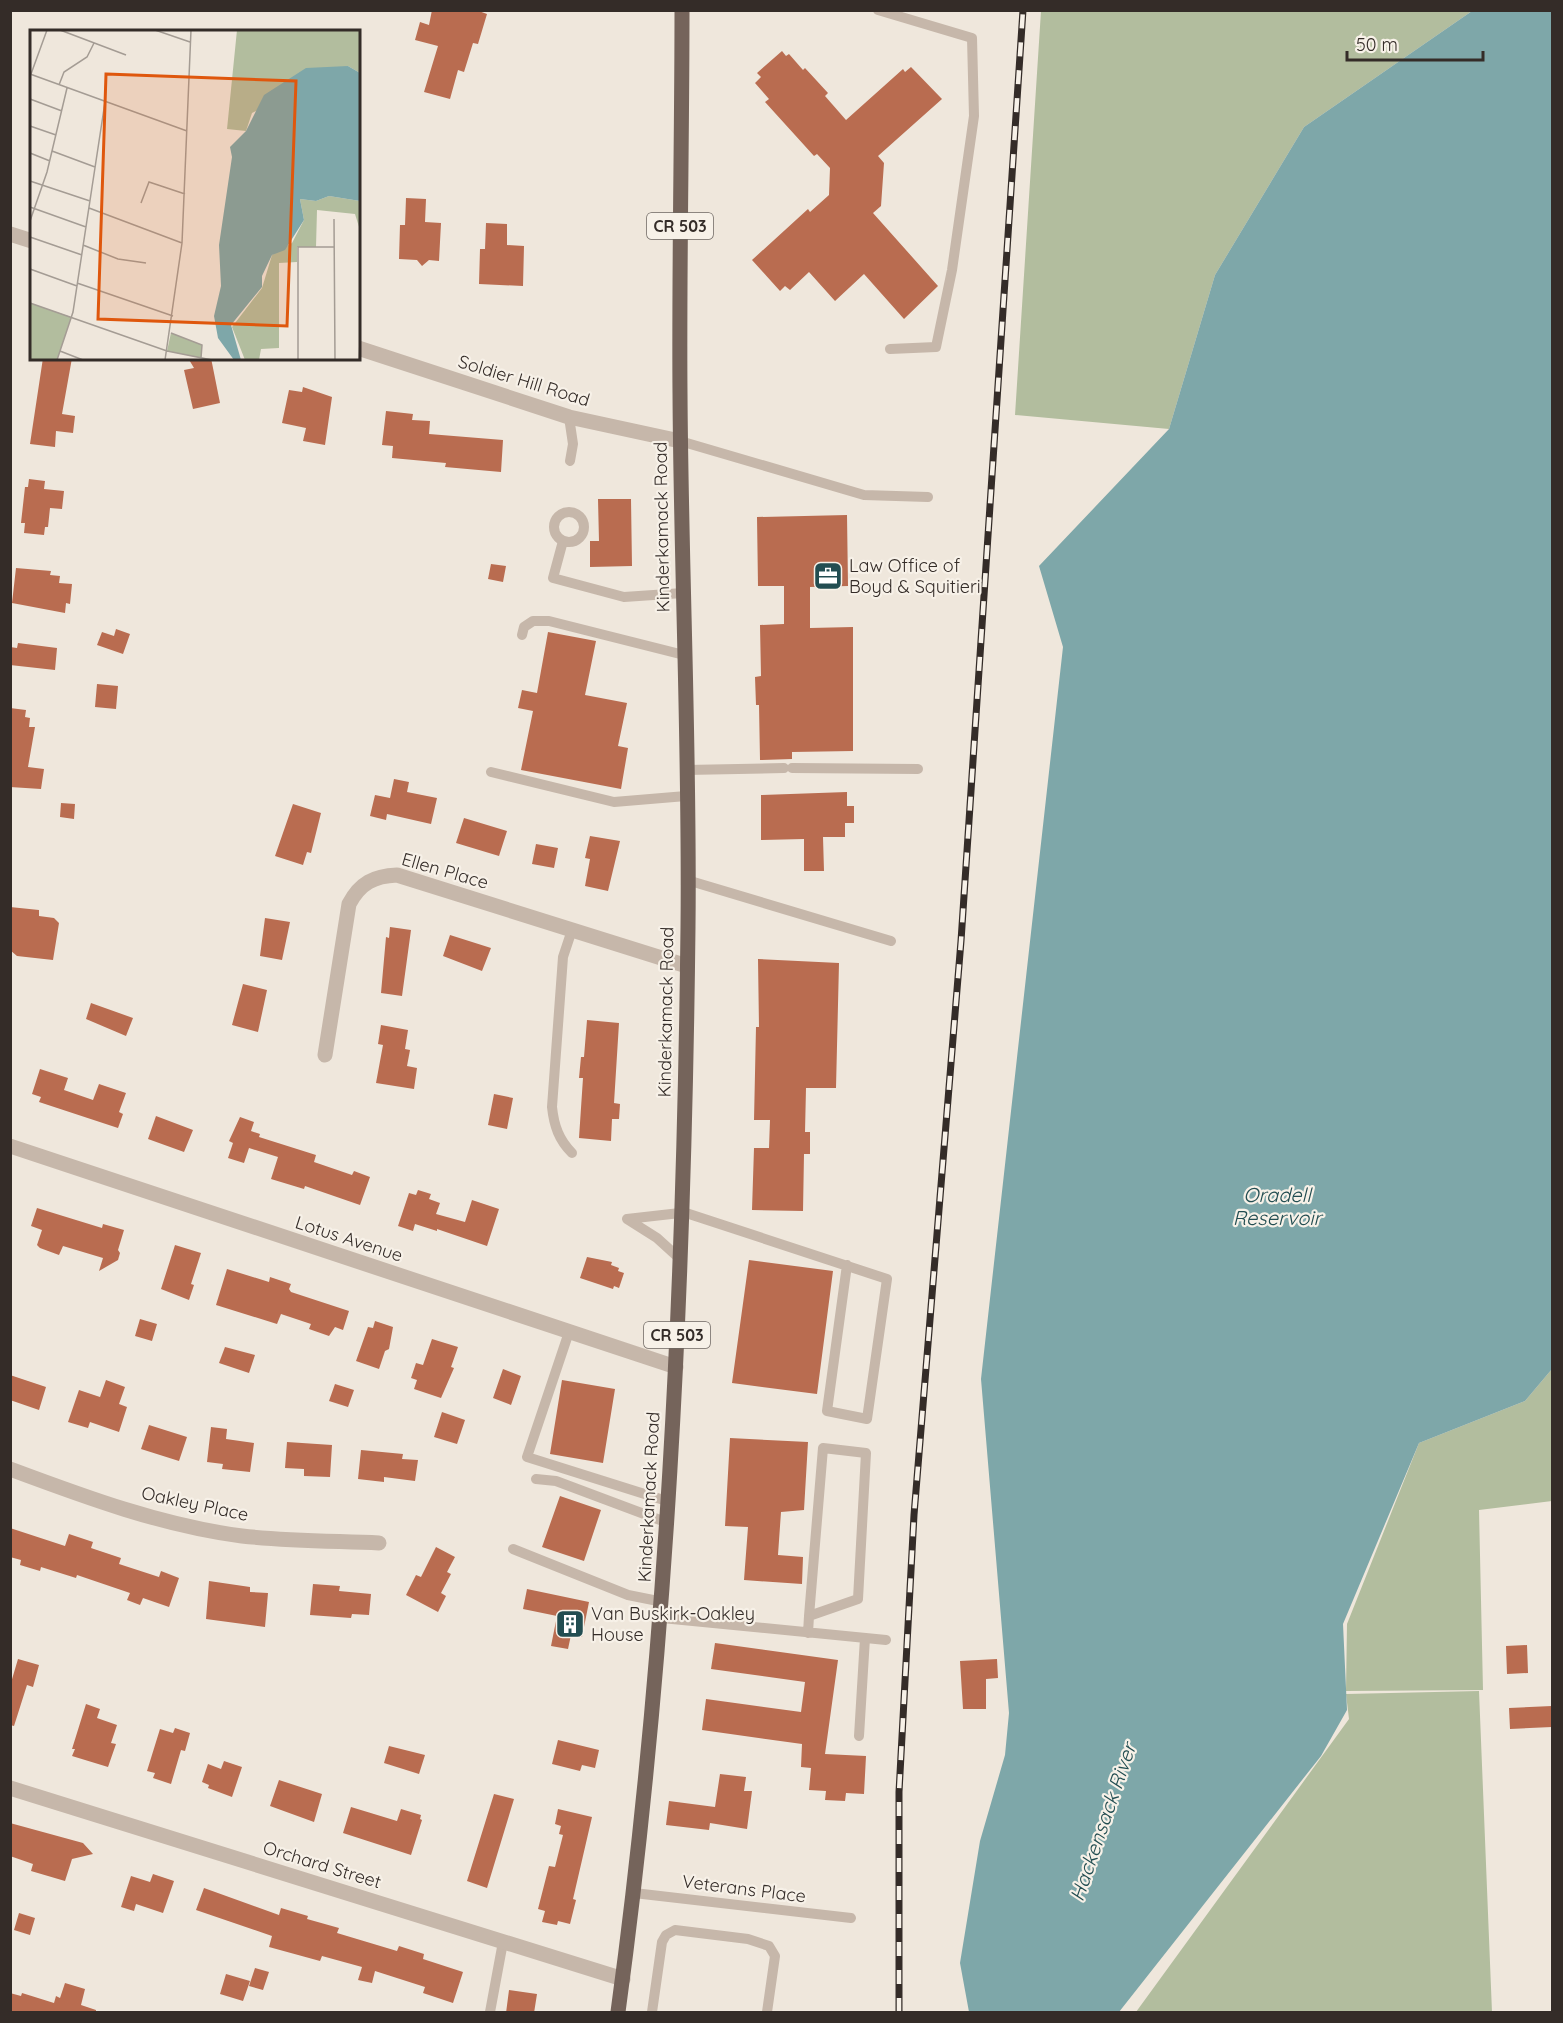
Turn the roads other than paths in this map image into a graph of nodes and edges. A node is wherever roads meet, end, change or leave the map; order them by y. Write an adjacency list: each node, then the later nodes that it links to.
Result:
1 (682, 10): 8 (main road, Kinderkamack Road / CR 503)
2 (878, 10): 6 (lane)
3 (10, 234): 4 (street)
4 (30, 240)
5 (360, 349): 7 (street, Soldier Hill Road)
6 (890, 349)
7 (569, 417): 8 (street, Soldier Hill Road); 9 (lane)
8 (680, 441): 10 (lane); 12 (main road, Kinderkamack Road / CR 503)
9 (570, 461)
10 (928, 497)
11 (563, 541): 12 (lane)
12 (683, 593): 14 (main road, Kinderkamack Road / CR 503)
13 (522, 635): 14 (lane)
14 (684, 655): 16 (main road, Kinderkamack Road / CR 503)
15 (918, 769): 16 (lane)
16 (686, 770): 18 (main road, Kinderkamack Road / CR 503)
17 (491, 772): 18 (lane)
18 (686, 796): 19 (main road, Kinderkamack Road / CR 503)
19 (687, 880): 21 (lane); 22 (main road, Kinderkamack Road / CR 503)
20 (572, 930): 22 (street, Ellen Place); 23 (street, Ellen Place); 25 (lane)
21 (891, 941)
22 (687, 966): 26 (main road, Kinderkamack Road / CR 503)
23 (325, 1055)
24 (10, 1146): 29 (street, Lotus Avenue)
25 (572, 1153)
26 (680, 1212): 27 (main road, Kinderkamack Road / CR 503); 27 (lane); 28 (lane)
27 (679, 1258): 30 (main road, Kinderkamack Road / CR 503)
28 (847, 1265): 28 (lane)
29 (568, 1332): 30 (street, Lotus Avenue); 33 (lane)
30 (676, 1367): 33 (main road, Kinderkamack Road / CR 503)
31 (10, 1469): 35 (street, Oakley Place)
32 (536, 1479): 34 (lane)
33 (670, 1502): 34 (main road, Kinderkamack Road / CR 503)
34 (668, 1523): 37 (main road, Kinderkamack Road / CR 503)
35 (379, 1542)
36 (513, 1549): 37 (lane)
37 (663, 1602): 39 (main road, Kinderkamack Road / CR 503)
38 (809, 1616): 38 (lane); 40 (lane)
39 (662, 1618): 40 (lane); 45 (main road, Kinderkamack Road / CR 503)
40 (808, 1633): 41 (lane)
41 (865, 1638): 42 (lane); 43 (lane)
42 (886, 1640)
43 (859, 1736)
44 (10, 1788): 47 (street, Orchard Street)
45 (634, 1893): 46 (lane, Veterans Place); 48 (main road, Kinderkamack Road / CR 503)
46 (851, 1918)
47 (503, 1942): 48 (street, Orchard Street); 49 (lane)
48 (623, 1979): 50 (main road, Kinderkamack Road / CR 503)
49 (490, 2013)
50 (618, 2013)
51 (652, 2013): 52 (lane)
52 (767, 2013)

